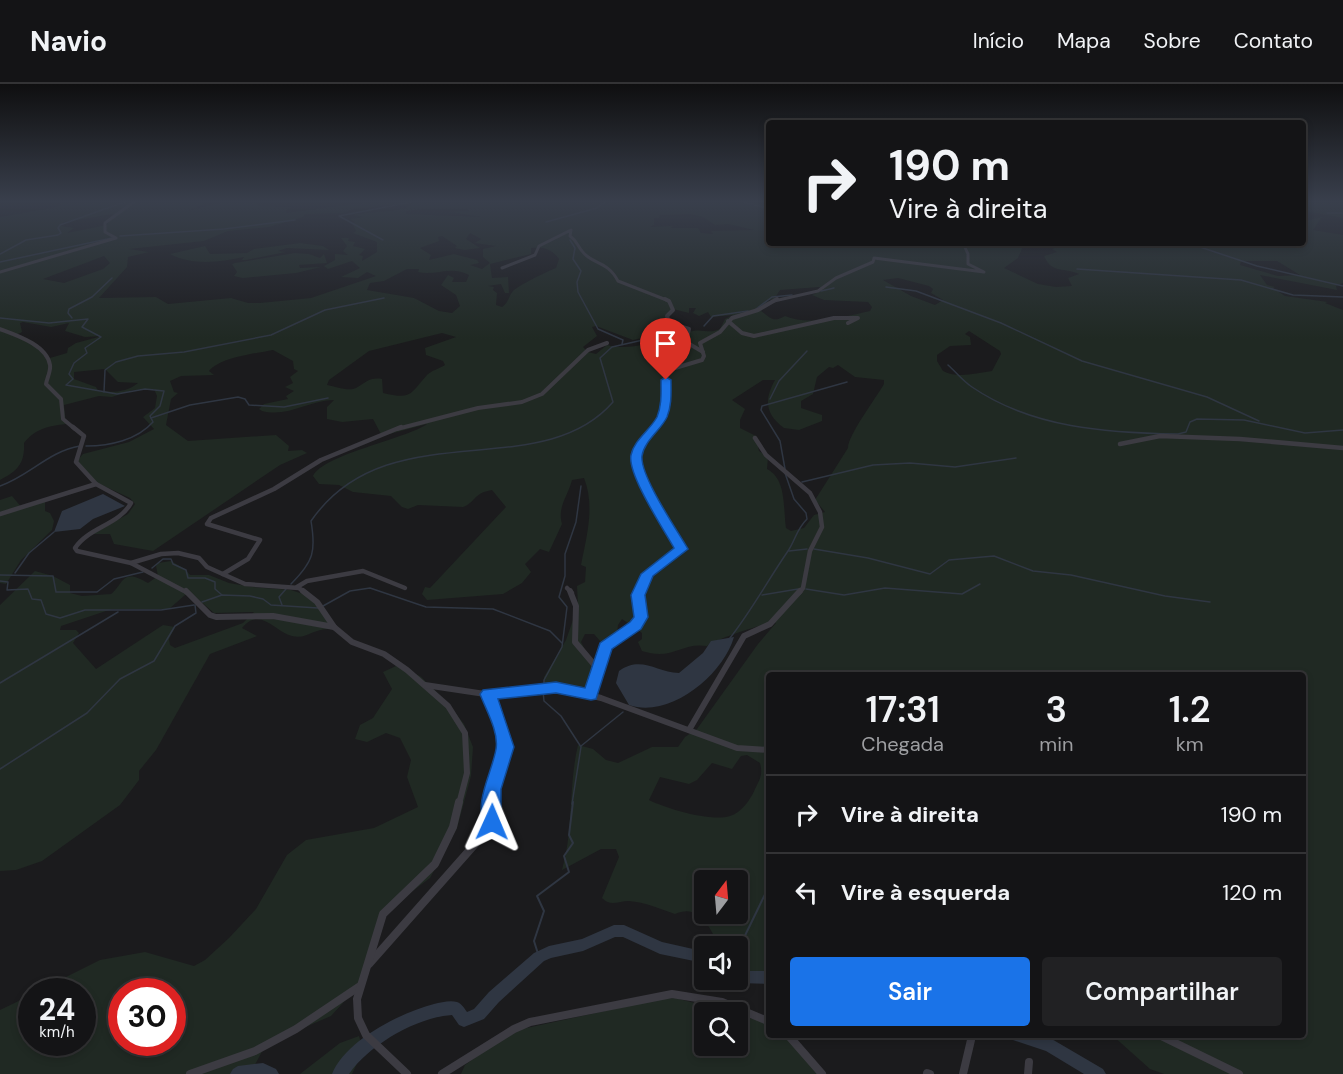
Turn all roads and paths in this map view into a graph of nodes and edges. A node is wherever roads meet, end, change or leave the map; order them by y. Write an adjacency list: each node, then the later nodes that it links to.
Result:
1 (85, 247): 6 (street)
2 (538, 247): 5 (street)
3 (580, 247): 11 (street)
4 (965, 247): 7 (street)
5 (502, 268)
6 (0, 272)
7 (728, 321): 8 (street); 11 (street)
8 (848, 323)
9 (0, 329): 15 (street)
10 (607, 343): 18 (street)
11 (703, 352): 23 (street)
12 (755, 438): 27 (street)
13 (1120, 444): 14 (street)
14 (1343, 448)
15 (96, 484): 16 (street); 17 (street)
16 (0, 514)
17 (131, 563): 18 (street); 22 (street)
18 (223, 574): 19 (street)
19 (297, 587): 20 (street); 22 (street)
20 (405, 588)
21 (567, 588): 23 (street)
22 (334, 627): 24 (street)
23 (597, 668): 26 (street)
24 (425, 686): 25 (street); 29 (street)
25 (488, 694): 26 (street); 29 (street)
26 (591, 695): 27 (street)
27 (689, 729): 28 (street)
28 (766, 750)
29 (368, 965): 30 (street)
30 (360, 986): 37 (street); 38 (street)
31 (766, 1020): 36 (street)
32 (791, 1038): 40 (street)
33 (1165, 1038): 43 (street)
34 (971, 1040): 41 (street)
35 (1029, 1062): 42 (street)
36 (451, 1072): 39 (street)
37 (190, 1074)
38 (407, 1074)
39 (442, 1074)
40 (822, 1074)
41 (963, 1074)
42 (1028, 1074)
43 (1239, 1074)

